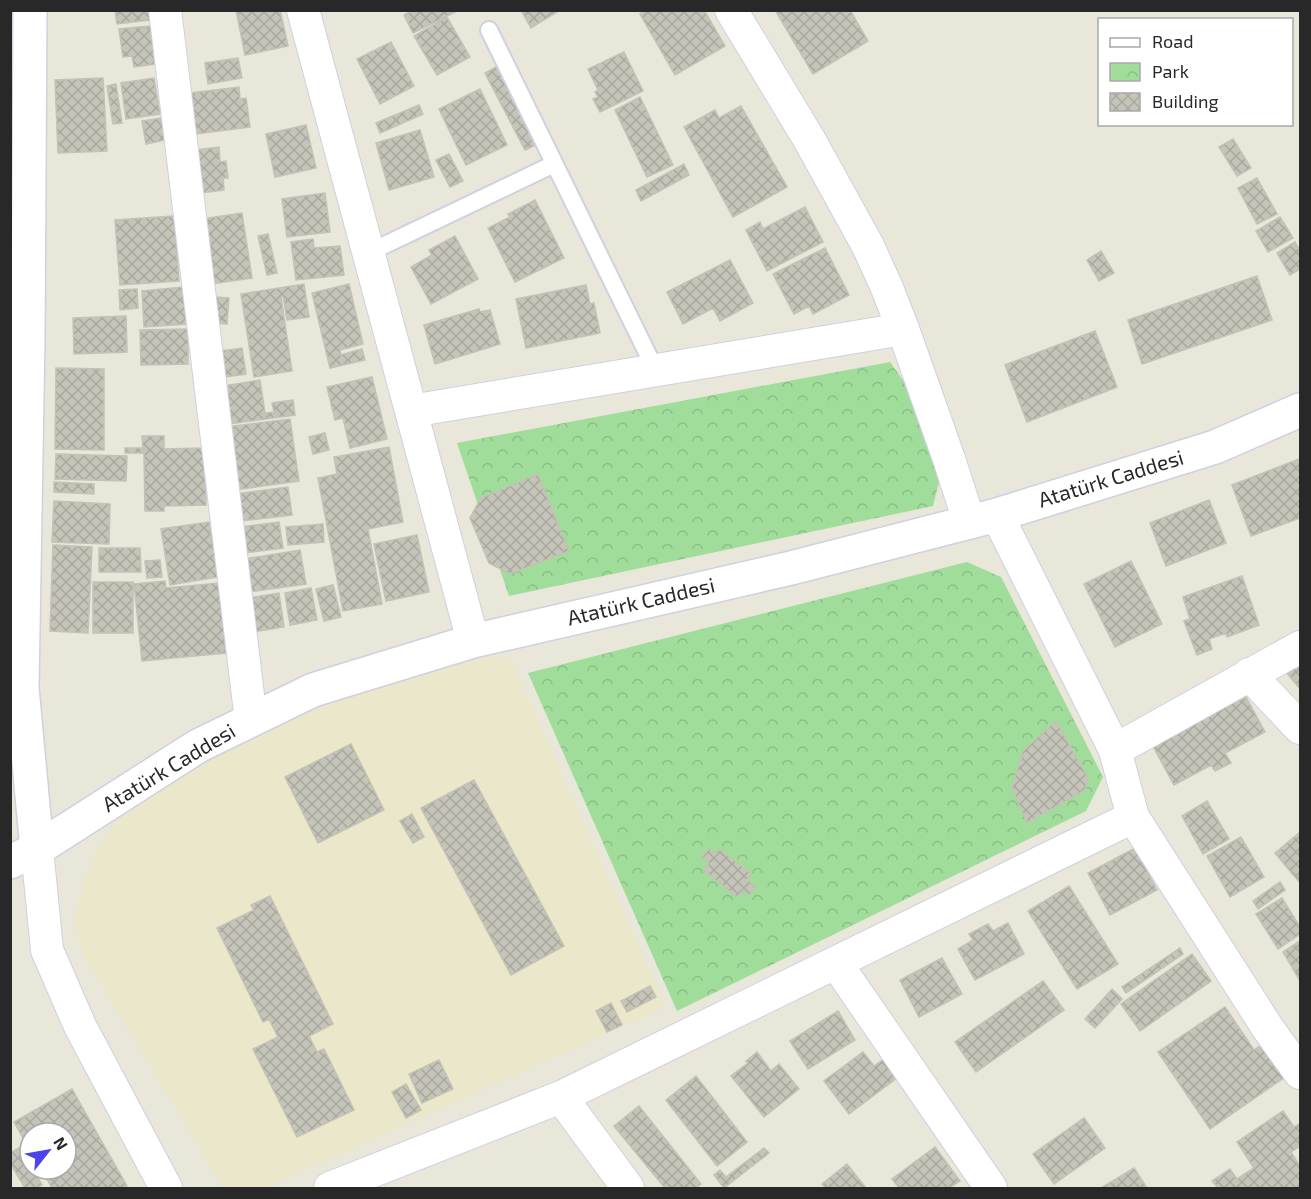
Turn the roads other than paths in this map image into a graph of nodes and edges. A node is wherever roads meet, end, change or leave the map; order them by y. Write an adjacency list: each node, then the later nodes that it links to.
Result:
1 (30, 10): 6 (main road)
2 (165, 10): 19 (street)
3 (303, 10): 8 (street)
4 (731, 10): 9 (street)
5 (489, 30): 7 (lane)
6 (20, 106): 10 (main road)
7 (554, 164): 8 (lane); 11 (lane)
8 (368, 253): 13 (street)
9 (903, 329): 11 (street); 14 (street)
10 (19, 337): 18 (main road)
11 (656, 371): 13 (street)
12 (1300, 410): 14 (main road, Atatürk Caddesi)
13 (411, 411): 15 (street)
14 (983, 518): 15 (main road, Atatürk Caddesi); 21 (street)
15 (473, 641): 19 (main road, Atatürk Caddesi)
16 (1300, 647): 17 (street)
17 (1249, 675): 20 (street); 21 (street)
18 (16, 689): 23 (main road)
19 (251, 720): 23 (main road, Atatürk Caddesi)
20 (1300, 728)
21 (1115, 750): 22 (street)
22 (1133, 817): 24 (street); 25 (street)
23 (24, 856): 27 (street)
24 (836, 963): 26 (street); 30 (street)
25 (1300, 1073)
26 (561, 1097): 28 (street); 29 (street)
27 (166, 1188)
28 (330, 1188)
29 (628, 1188)
30 (991, 1188)

